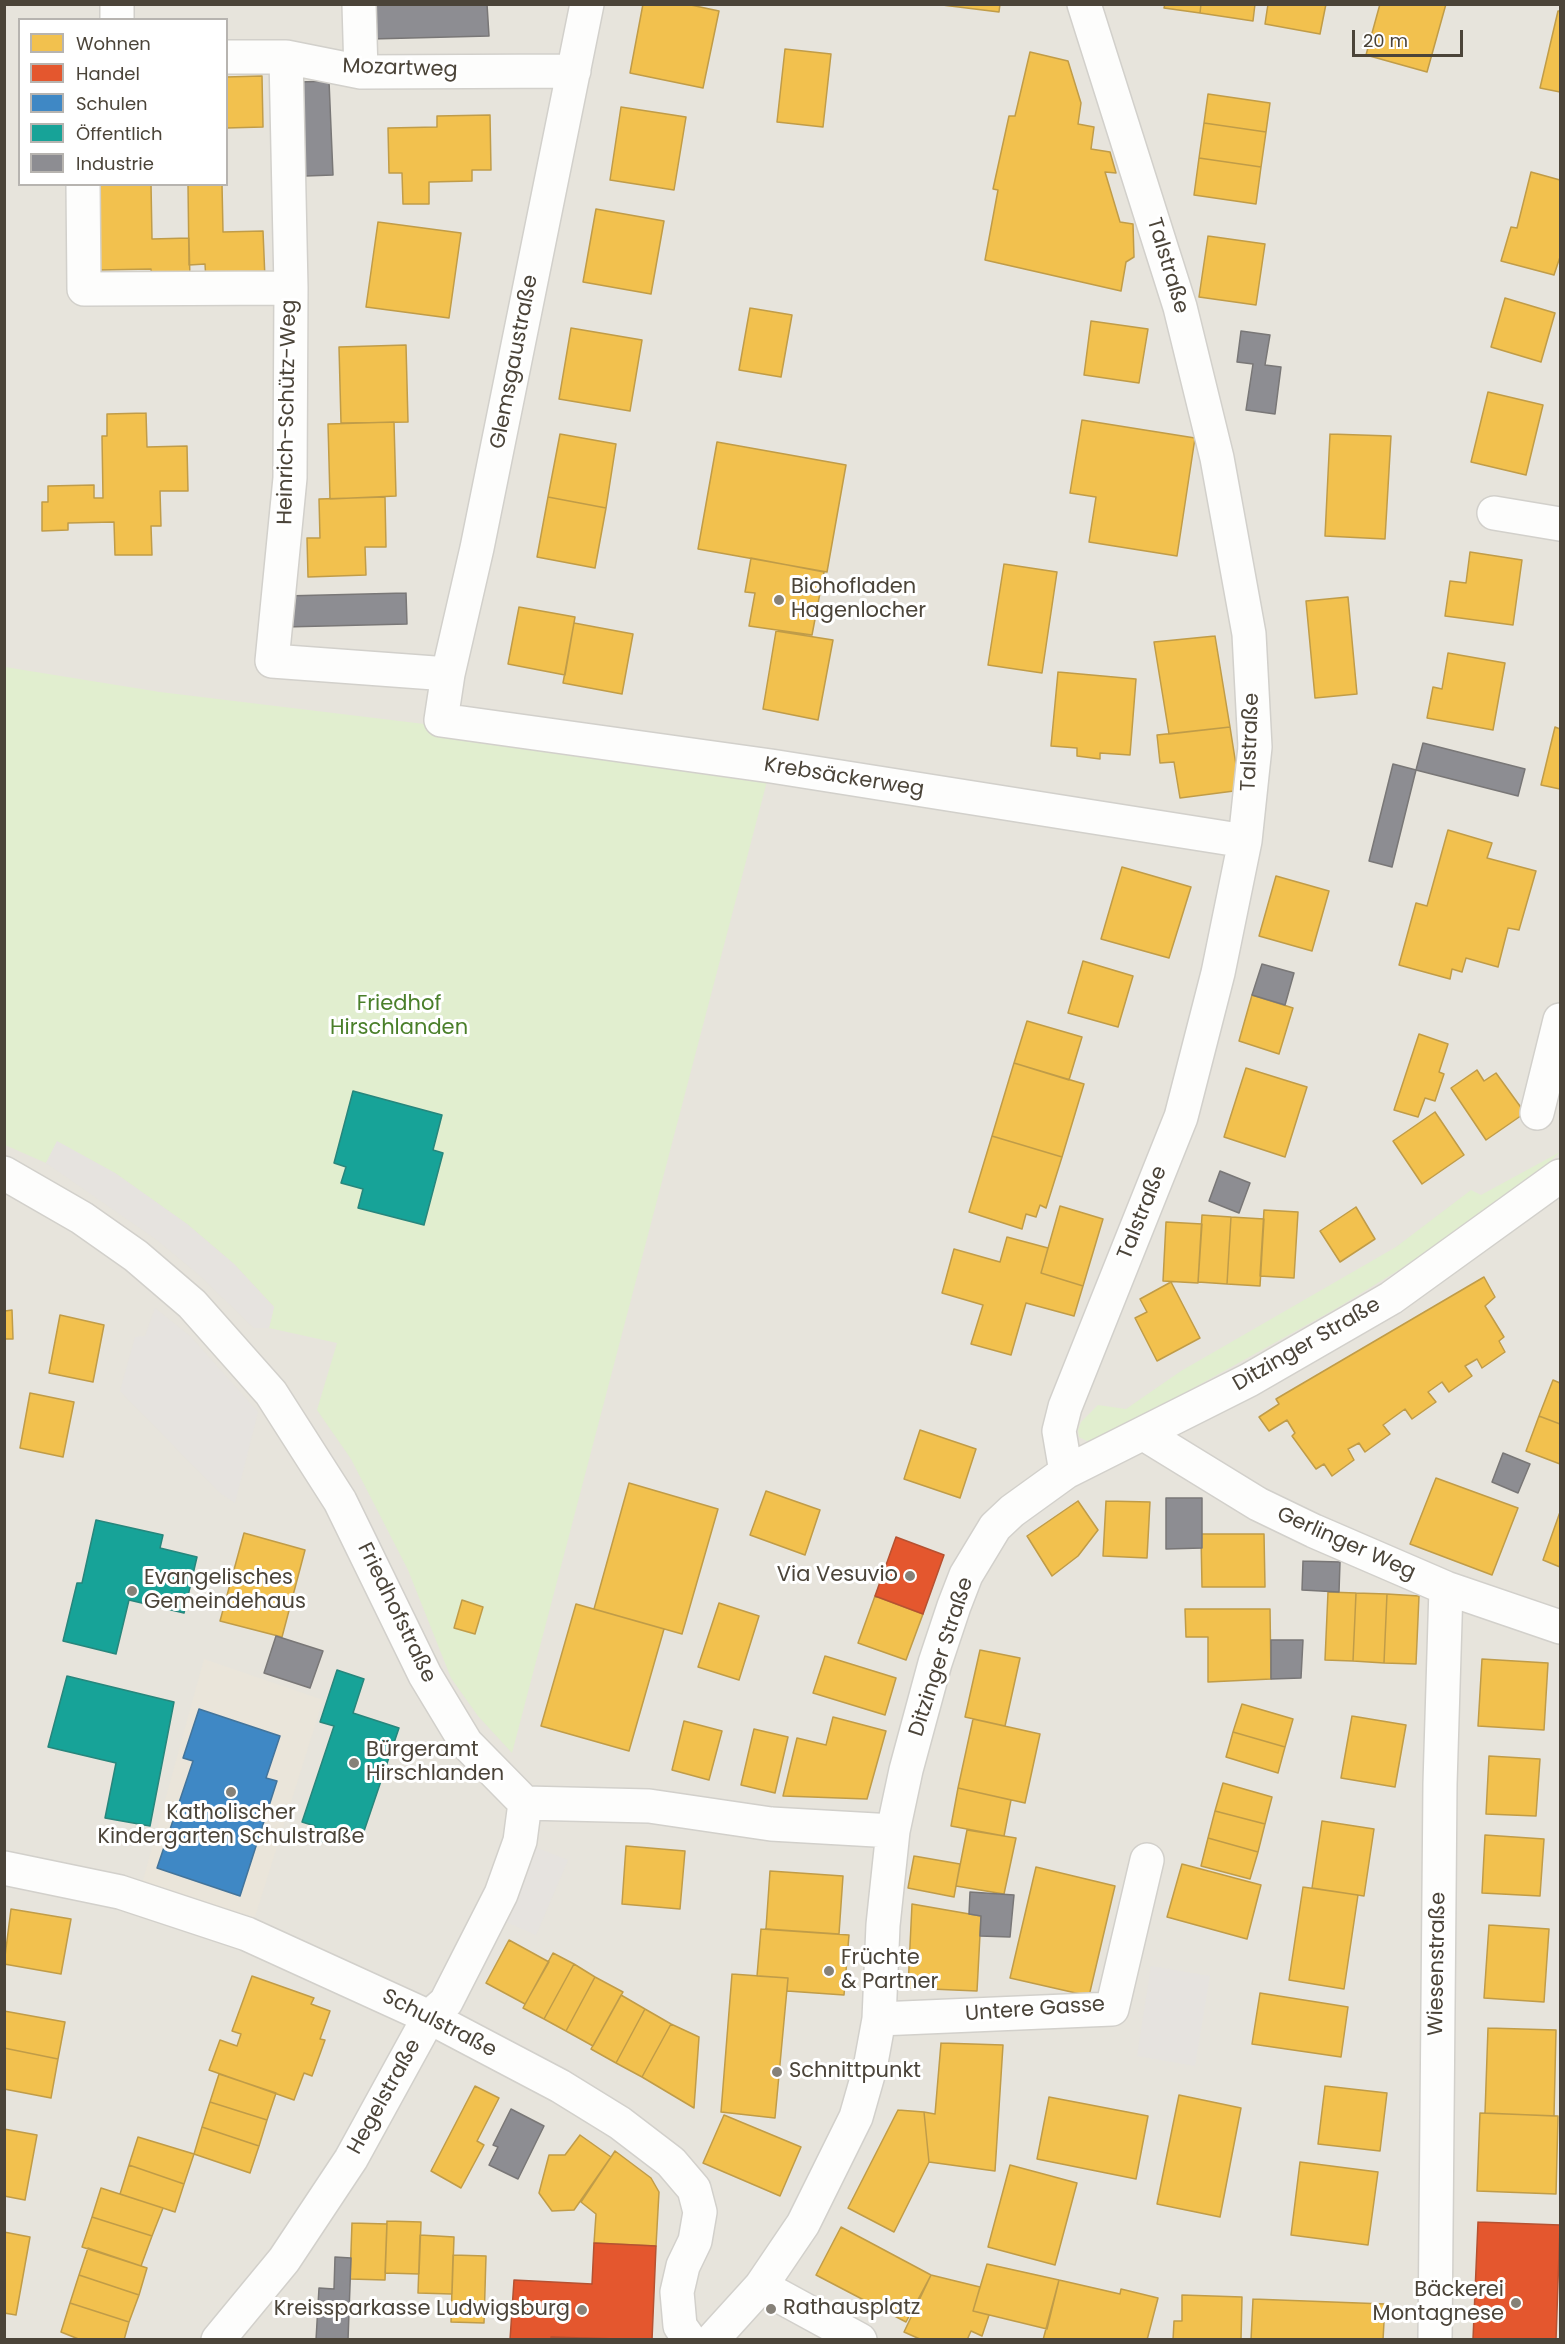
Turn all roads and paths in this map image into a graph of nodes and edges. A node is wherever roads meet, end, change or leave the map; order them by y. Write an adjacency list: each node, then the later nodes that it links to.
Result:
1 (359, 4): 7 (street)
2 (587, 4): 6 (street, Glemsgaustraße)
3 (1084, 4): 14 (street, Talstraße)
4 (228, 57): 5 (street, Mozartweg)
5 (286, 57): 7 (street, Mozartweg); 9 (street, Heinrich-Schütz-Weg)
6 (574, 71): 7 (street, Mozartweg); 12 (street, Glemsgaustraße)
7 (361, 72)
8 (82, 186): 9 (street)
9 (291, 288): 12 (street, Heinrich-Schütz-Weg)
10 (1494, 513): 11 (street)
11 (1560, 524)
12 (448, 674): 13 (street, Glemsgaustraße)
13 (441, 720): 14 (street, Krebsäckerweg)
14 (1245, 841): 20 (street, Talstraße)
15 (1560, 1020): 16 (street)
16 (1537, 1113)
17 (4, 1173): 23 (street, Friedhofstraße)
18 (1560, 1176): 19 (street, Ditzinger Straße)
19 (1144, 1434): 20 (street, Ditzinger Straße); 21 (street, Gerlinger Weg)
20 (1066, 1472): 24 (street, Ditzinger Straße)
21 (1446, 1588): 22 (street, Gerlinger Weg); 34 (street, Wiesenstraße)
22 (1560, 1627)
23 (525, 1803): 24 (street); 27 (street, Hegelstraße)
24 (893, 1831): 28 (street, Ditzinger Straße)
25 (1147, 1860): 28 (street, Untere Gasse)
26 (4, 1868): 27 (street, Schulstraße)
27 (429, 2017): 30 (street, Hegelstraße); 31 (street, Schulstraße)
28 (879, 2019): 29 (street, Ditzinger Straße)
29 (761, 2286): 32 (street, Ditzinger Straße); 33 (street)
30 (218, 2340)
31 (690, 2340)
32 (712, 2340)
33 (860, 2340)
34 (1435, 2340)

